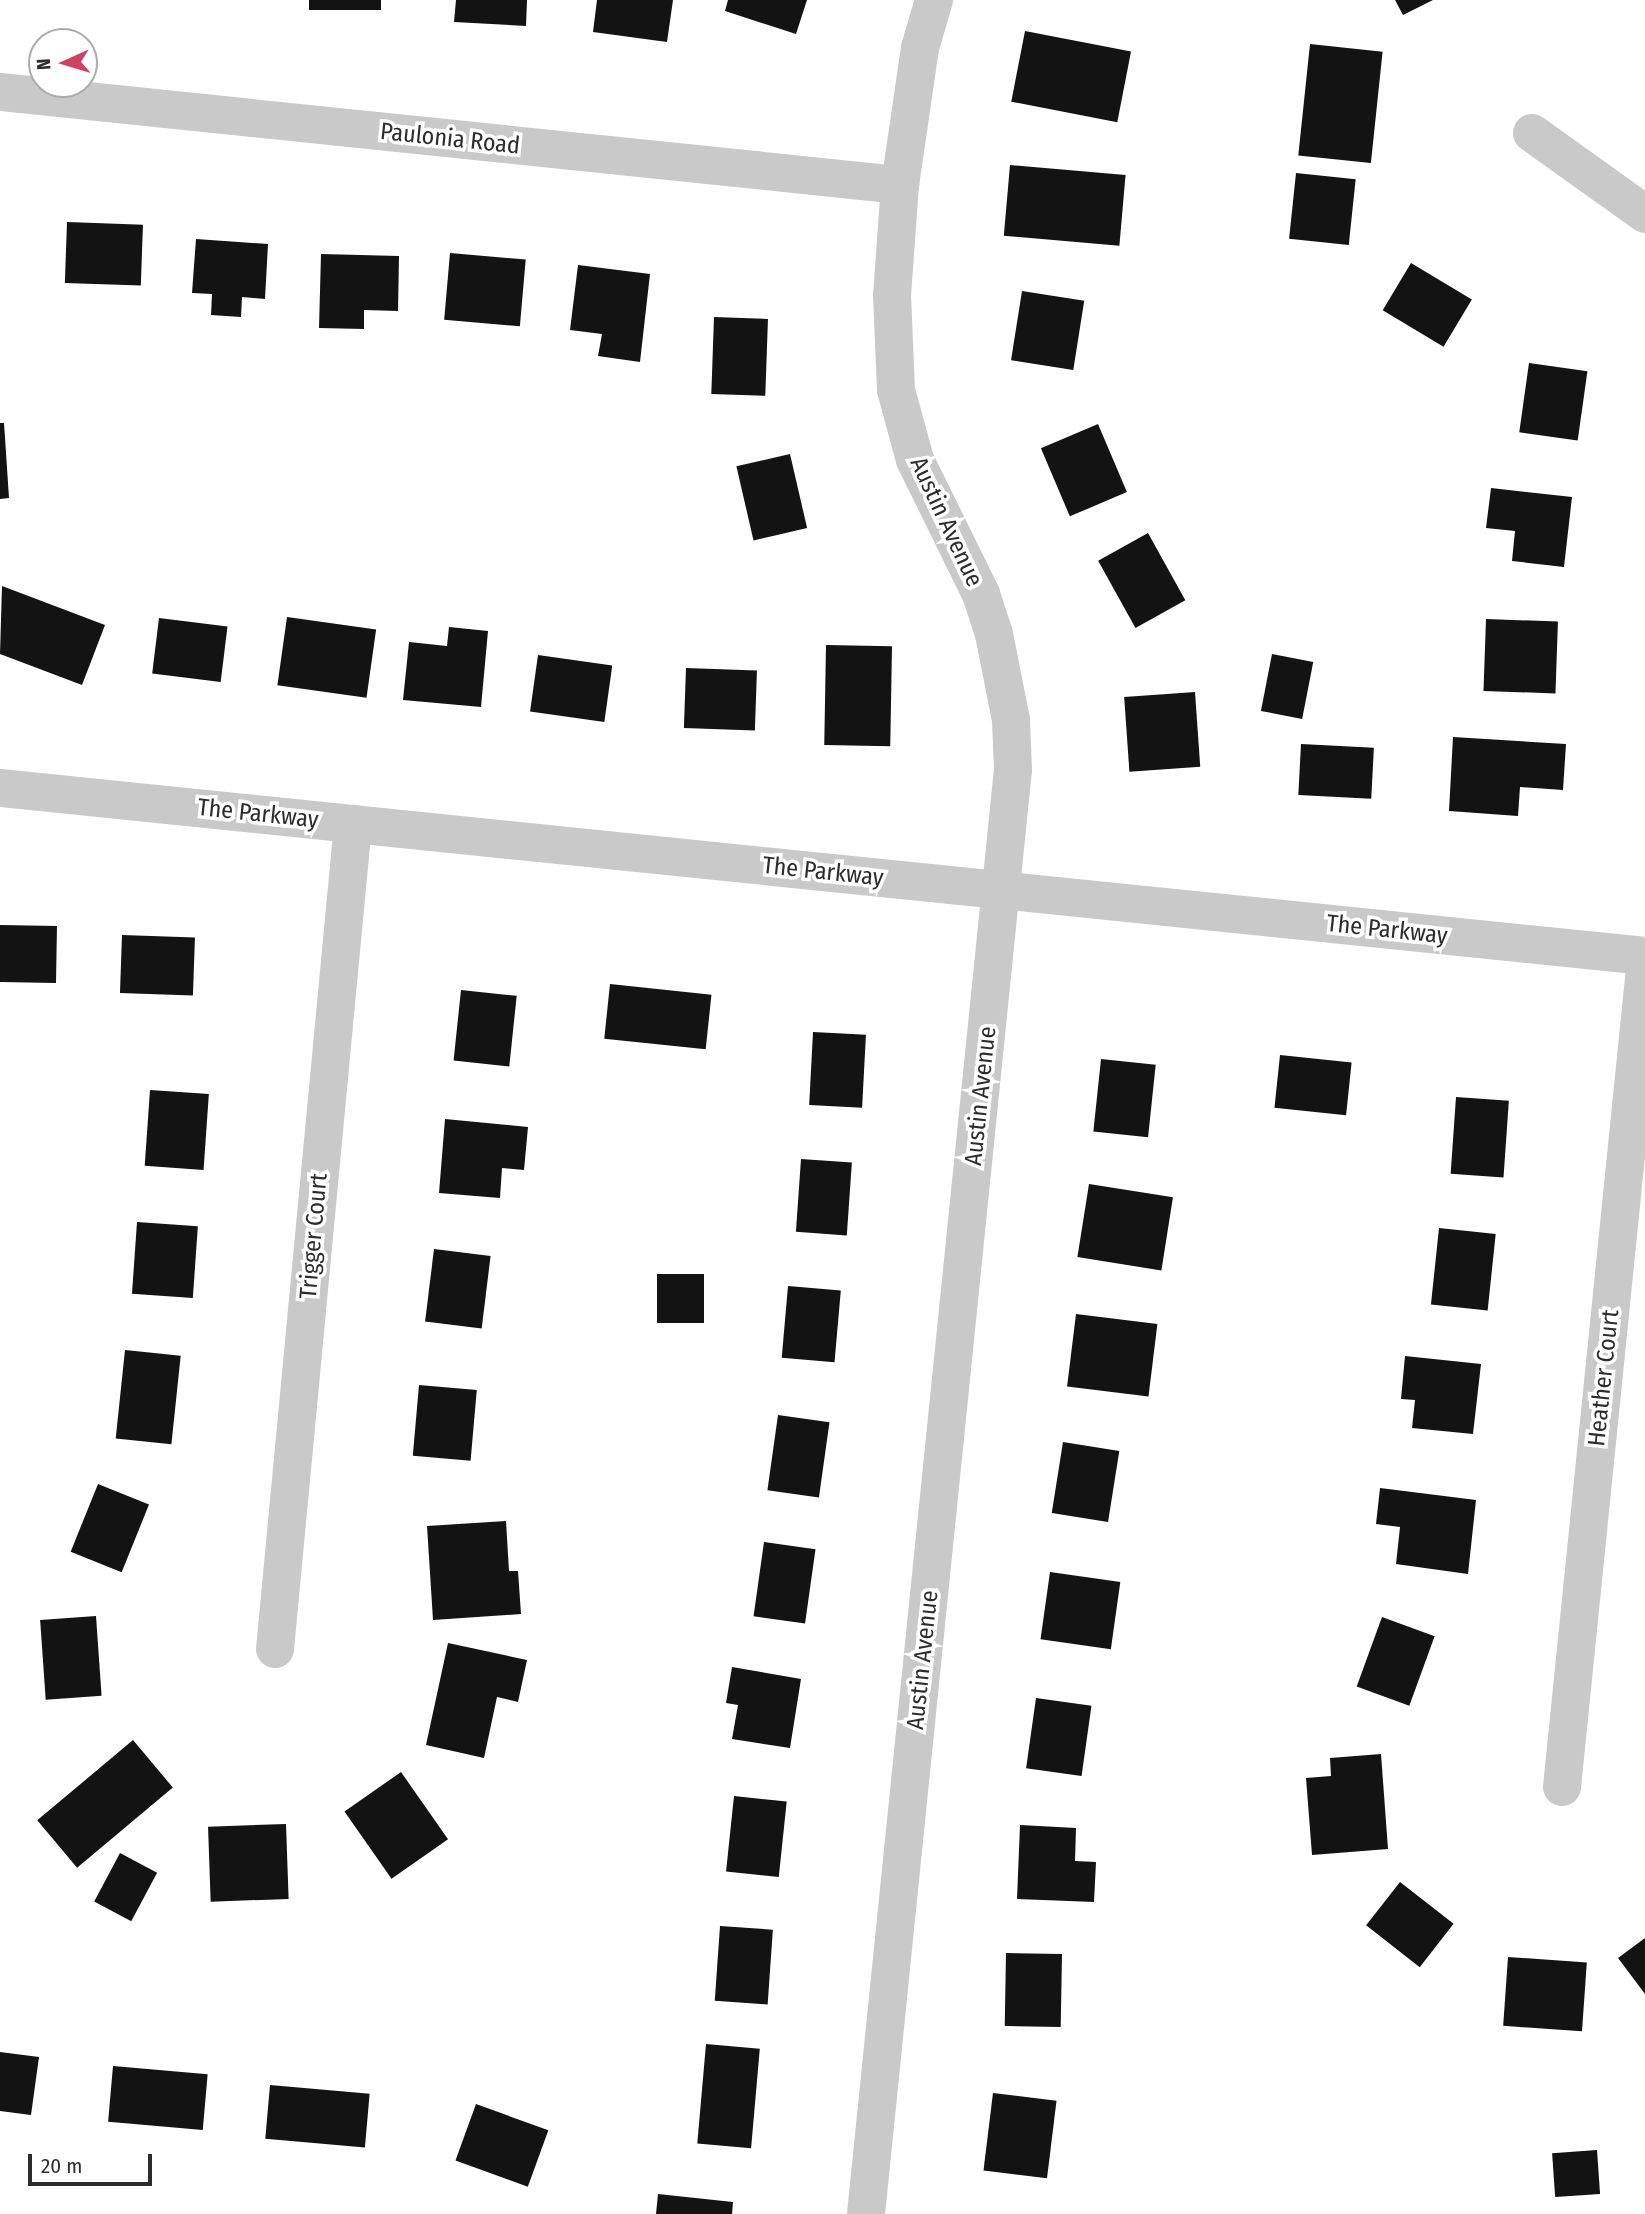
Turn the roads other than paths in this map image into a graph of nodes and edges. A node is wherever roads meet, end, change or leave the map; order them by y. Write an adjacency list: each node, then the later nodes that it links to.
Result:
1 (934, 0): 4 (street, Austin Avenue)
2 (0, 92): 4 (street, Paulonia Road)
3 (1532, 133): 5 (street)
4 (900, 185): 8 (street, Austin Avenue)
5 (1645, 214)
6 (0, 788): 7 (street, The Parkway)
7 (353, 824): 8 (street, The Parkway); 11 (street, Trigger Court)
8 (1002, 890): 9 (street, The Parkway); 13 (street, Austin Avenue)
9 (1645, 956)
10 (1645, 969): 12 (street, Heather Court)
11 (275, 1649)
12 (1562, 1787)
13 (866, 2214)

